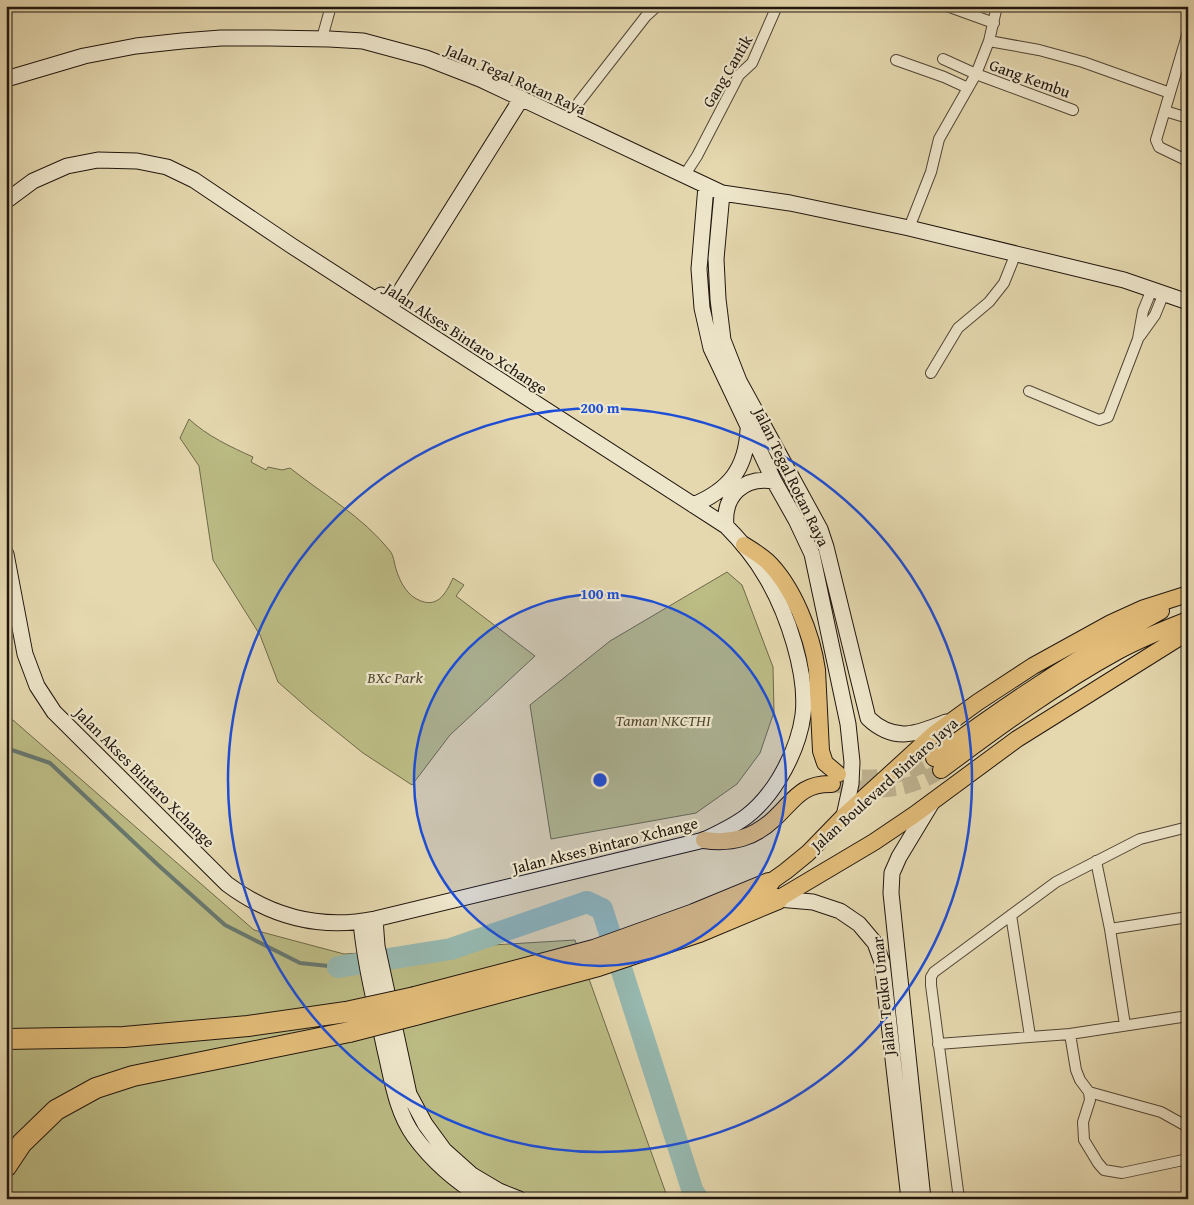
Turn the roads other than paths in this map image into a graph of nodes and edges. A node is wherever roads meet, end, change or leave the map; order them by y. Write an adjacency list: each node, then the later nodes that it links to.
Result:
1 (331, 6): 8 (street)
2 (657, 6): 20 (street)
3 (776, 6): 22 (street, Gang Cantik)
4 (947, 6): 6 (street)
5 (997, 6): 6 (street)
6 (994, 23): 9 (street)
7 (1188, 32): 15 (street)
8 (322, 38): 13 (main road, Jalan Tegal Rotan Raya); 16 (main road, Jalan Tegal Rotan Raya)
9 (989, 41): 12 (street); 15 (street)
10 (943, 59): 12 (street, Gang Kembu)
11 (896, 60): 14 (street)
12 (976, 74): 14 (street); 17 (street, Gang Kembu)
13 (6, 79)
14 (968, 88): 26 (street)
15 (1170, 93): 18 (street)
16 (521, 99): 20 (main road, Jalan Tegal Rotan Raya); 27 (main road, Jalan Akses Bintaro Xchange)
17 (1073, 110)
18 (1165, 111): 19 (street); 21 (street)
19 (1188, 118)
20 (569, 122): 22 (main road, Jalan Tegal Rotan Raya)
21 (1188, 161)
22 (684, 176): 23 (main road, Jalan Tegal Rotan Raya)
23 (706, 186): 24 (main road, Jalan Tegal Rotan Raya); 33 (main road, Jalan Tegal Rotan Raya)
24 (722, 193): 26 (main road, Jalan Tegal Rotan Raya); 33 (main road, Jalan Tegal Rotan Raya)
25 (6, 201): 27 (main road, Jalan Akses Bintaro Xchange)
26 (909, 228): 28 (main road, Jalan Tegal Rotan Raya)
27 (292, 246): 35 (main road, Jalan Akses Bintaro Xchange)
28 (1016, 253): 29 (main road, Jalan Tegal Rotan Raya); 31 (street)
29 (1158, 291): 30 (main road, Jalan Tegal Rotan Raya); 32 (street)
30 (1188, 302)
31 (931, 373)
32 (1029, 391)
33 (755, 425): 34 (main road, Jalan Tegal Rotan Raya); 35 (main road); 43 (main road, Jalan Tegal Rotan Raya)
34 (774, 481): 36 (main road); 45 (main road, Jalan Tegal Rotan Raya)
35 (693, 505): 36 (main road, Jalan Akses Bintaro Xchange)
36 (726, 526): 37 (main road, Jalan Akses Bintaro Xchange)
37 (744, 545): 49 (main road, Jalan Akses Bintaro Xchange); 49 (main road)
38 (6, 554): 54 (main road, Jalan Akses Bintaro Xchange)
39 (1188, 594): 44 (main road, Jalan Boulevard Bintaro Jaya)
40 (1188, 598): 41 (main road)
41 (1188, 620)
42 (1188, 632): 46 (main road, Jalan Boulevard Bintaro Jaya)
43 (868, 718): 44 (main road); 45 (main road)
44 (953, 719): 47 (main road, Jalan Boulevard Bintaro Jaya)
45 (848, 724): 47 (main road, Jalan Tegal Rotan Raya)
46 (933, 800): 51 (main road, Jalan Boulevard Bintaro Jaya); 68 (main road, Jalan Teuku Umar)
47 (844, 816): 51 (main road, Jalan Boulevard Bintaro Jaya)
48 (1188, 827): 50 (street)
49 (704, 840): 54 (main road, Jalan Akses Bintaro Xchange)
50 (1096, 860): 52 (street); 55 (street)
51 (773, 891): 57 (highway); 68 (main road, Jalan Teuku Umar)
52 (1011, 916): 61 (street); 63 (street)
53 (1188, 917): 55 (street)
54 (368, 921): 56 (main road)
55 (1110, 929): 59 (street)
56 (377, 981): 69 (main road); 70 (main road)
57 (415, 1006): 62 (highway, bridge); 67 (highway, bridge)
58 (1188, 1016): 59 (street)
59 (1125, 1025): 60 (street)
60 (1070, 1034): 61 (street); 64 (street)
61 (1030, 1036): 63 (street)
62 (10, 1039)
63 (938, 1044): 71 (street)
64 (1089, 1092): 65 (street); 66 (street)
65 (1188, 1127)
66 (1188, 1158)
67 (6, 1167)
68 (917, 1198)
69 (485, 1199)
70 (519, 1199)
71 (959, 1199)

